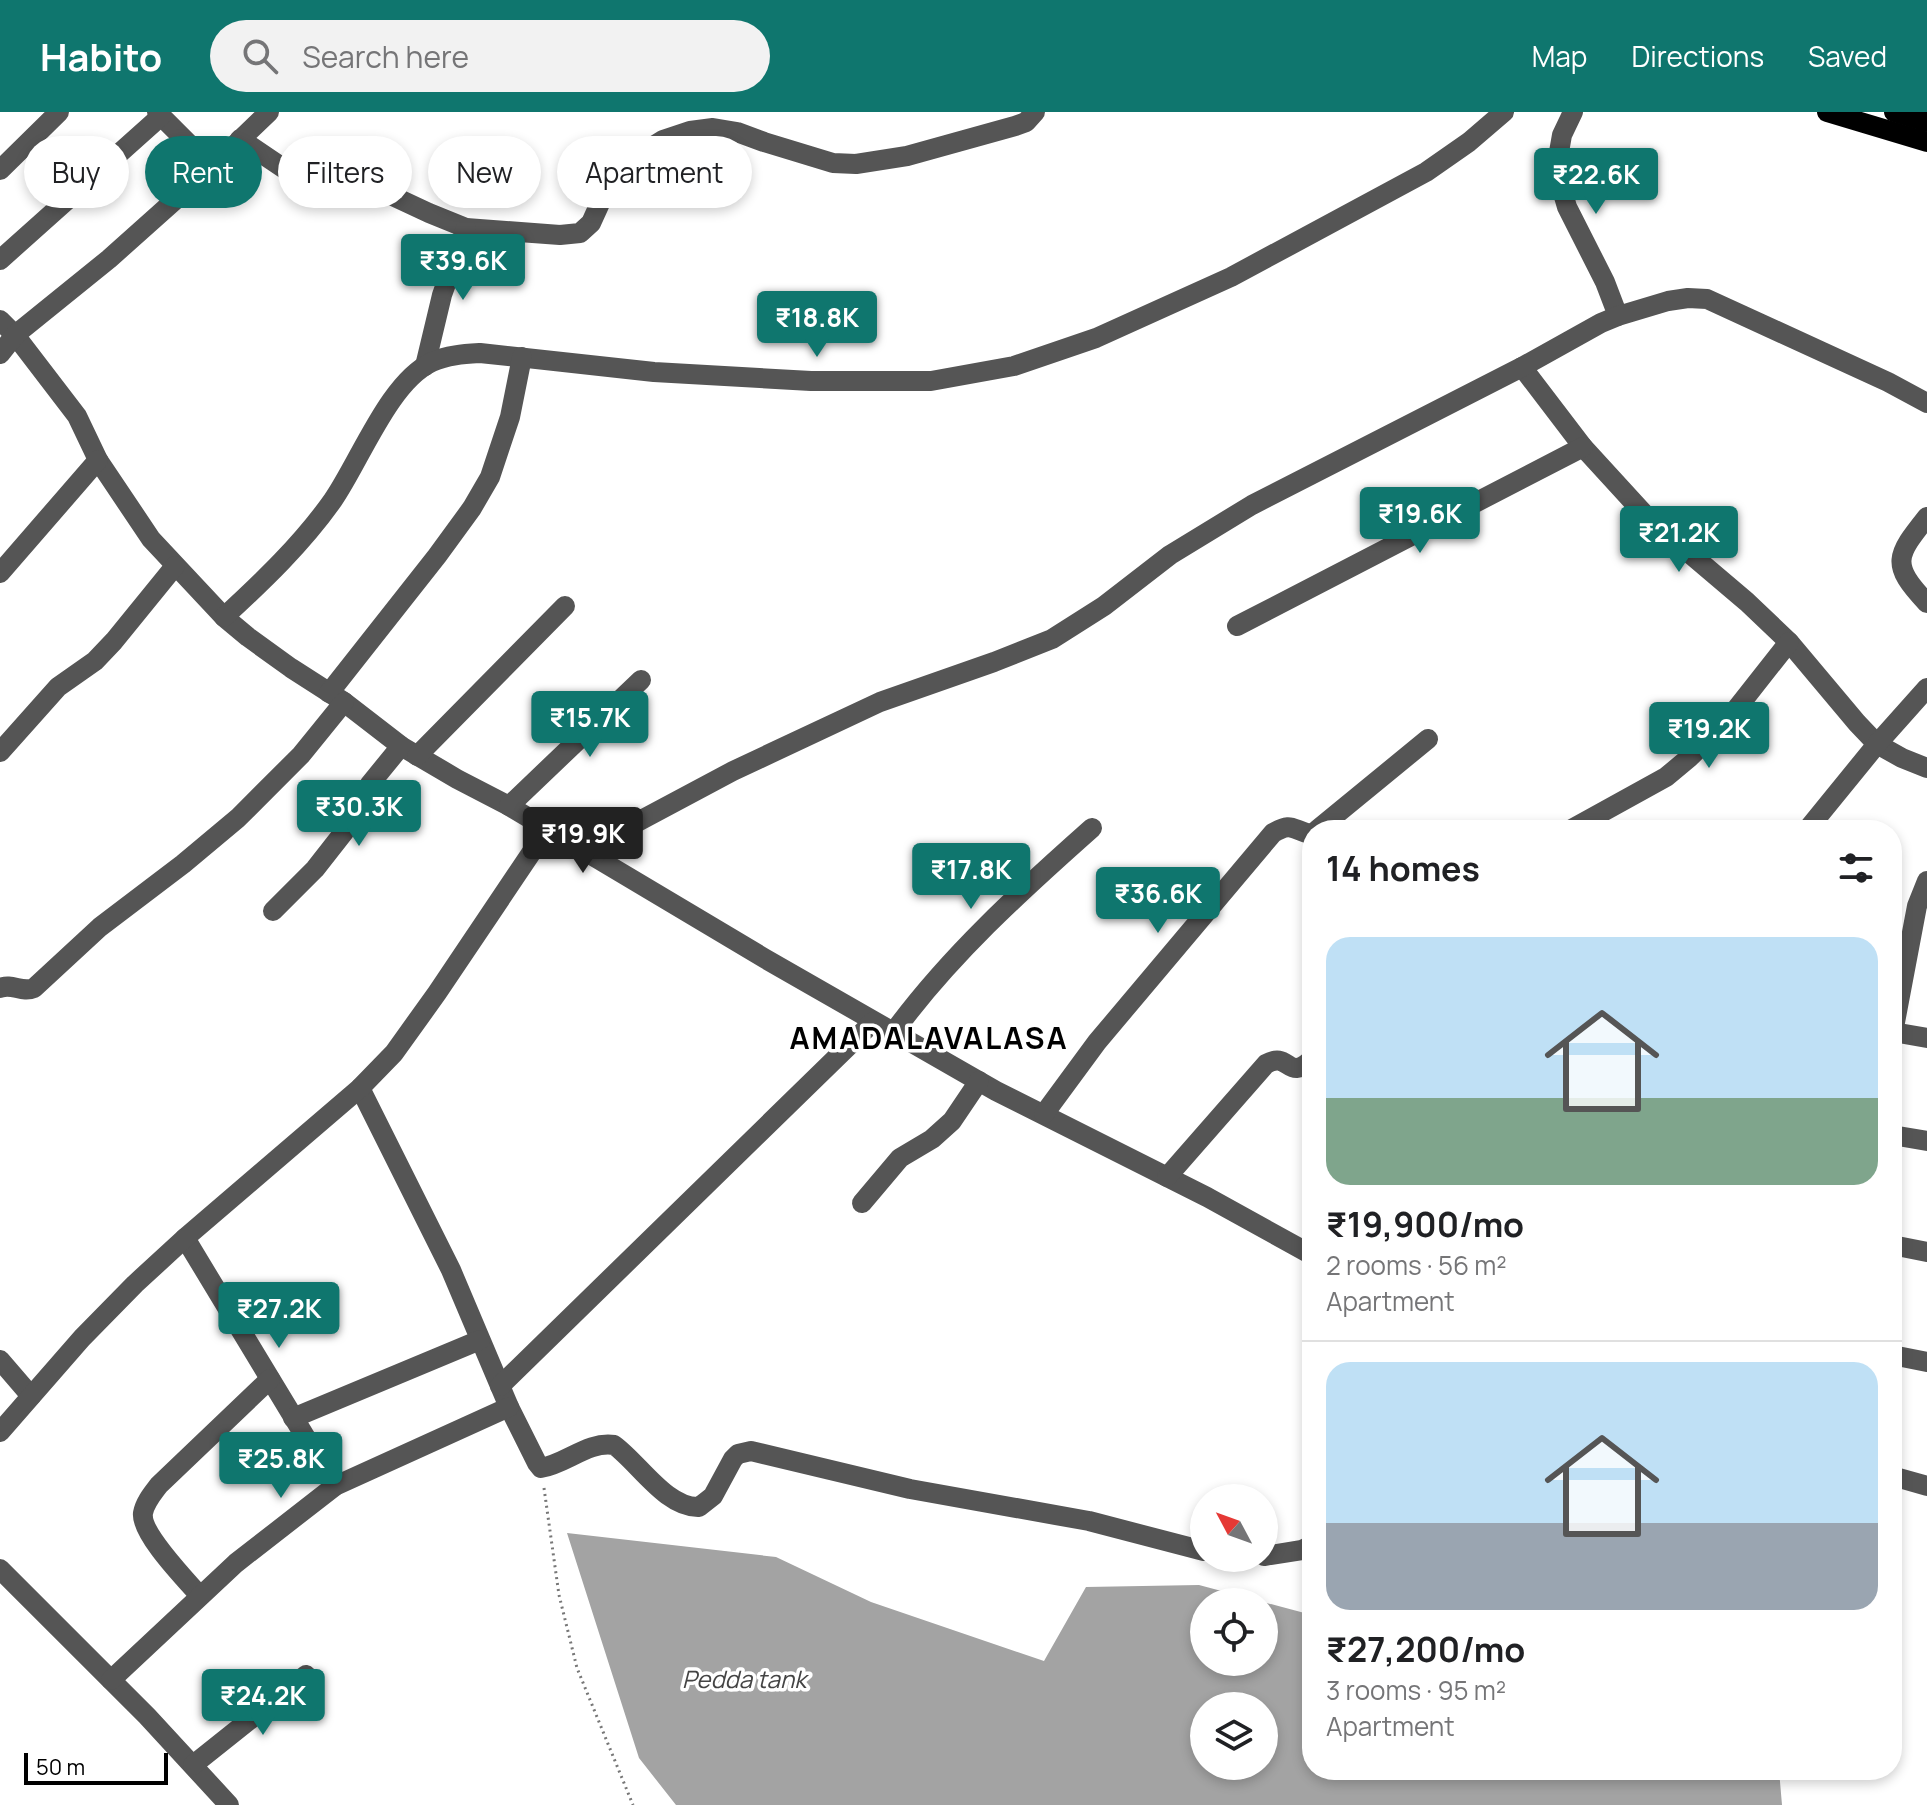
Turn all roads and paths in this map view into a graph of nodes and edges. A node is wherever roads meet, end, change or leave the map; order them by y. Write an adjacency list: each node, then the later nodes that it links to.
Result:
1 (59, 112): 14 (street)
2 (269, 112): 11 (street)
3 (1035, 112): 16 (street)
4 (1504, 112): 21 (street)
5 (1573, 112): 18 (street)
6 (1827, 112): 12 (main road)
7 (1894, 112): 9 (main road)
8 (159, 114): 10 (street); 17 (street)
9 (1920, 118)
10 (181, 136)
11 (243, 136)
12 (1927, 142)
13 (262, 154): 16 (street)
14 (0, 170)
15 (166, 208): 19 (street)
16 (466, 228): 22 (street)
17 (0, 260)
18 (1618, 316): 23 (street); 24 (street)
19 (7, 328): 20 (street); 26 (street)
20 (0, 354)
21 (522, 357): 22 (street); 37 (street)
22 (425, 366): 32 (street)
23 (1522, 367): 25 (street); 50 (street)
24 (1927, 403)
25 (1583, 447): 33 (street); 34 (street)
26 (98, 460): 28 (street); 29 (street)
27 (1927, 517): 30 (street)
28 (175, 566): 32 (street); 41 (street)
29 (0, 573)
30 (1927, 603)
31 (565, 606): 40 (street)
32 (224, 617): 37 (street)
33 (1237, 626)
34 (1789, 642): 39 (street); 45 (street)
35 (641, 680): 43 (street)
36 (1927, 688): 39 (street)
37 (337, 697): 40 (street); 54 (street)
38 (1428, 739): 44 (street)
39 (1877, 744): 42 (street); 46 (street)
40 (409, 751): 43 (street); 52 (street)
41 (0, 752)
42 (1927, 768)
43 (509, 806): 47 (street)
44 (1328, 820)
45 (1588, 820)
46 (1815, 820)
47 (548, 828): 50 (street); 61 (street)
48 (1092, 828): 56 (street)
49 (1302, 832): 62 (street)
50 (594, 856): 55 (street)
51 (1927, 881): 53 (street)
52 (273, 911)
53 (1902, 987)
54 (0, 988)
55 (873, 1022): 56 (street); 76 (street)
56 (893, 1033): 60 (street)
57 (1902, 1036): 58 (street)
58 (1927, 1038)
59 (1302, 1068): 65 (street)
60 (979, 1081): 62 (street); 66 (street)
61 (360, 1088): 67 (street); 71 (street)
62 (1044, 1114): 65 (street)
63 (1902, 1137): 64 (street)
64 (1927, 1141)
65 (1167, 1177): 69 (street)
66 (862, 1203)
67 (185, 1238): 75 (street); 77 (street)
68 (1902, 1247): 70 (street)
69 (1302, 1249)
70 (1927, 1252)
71 (480, 1340): 76 (street); 79 (street)
72 (1902, 1357): 74 (street)
73 (0, 1360): 77 (street)
74 (1927, 1362)
75 (270, 1379): 79 (street); 89 (street)
76 (500, 1386): 78 (street)
77 (31, 1396): 80 (street)
78 (509, 1407): 81 (street); 83 (street)
79 (293, 1418): 83 (street)
80 (0, 1432)
81 (541, 1468): 85 (street); 94 (path)
82 (1902, 1479): 84 (street)
83 (335, 1486): 89 (street)
84 (1927, 1486)
85 (1190, 1547)
86 (1302, 1550): 87 (street)
87 (1278, 1554)
88 (0, 1569): 91 (street)
89 (200, 1596): 91 (street)
90 (306, 1675): 92 (street)
91 (111, 1680): 92 (street)
92 (193, 1765): 93 (street)
93 (229, 1805)
94 (633, 1805)

